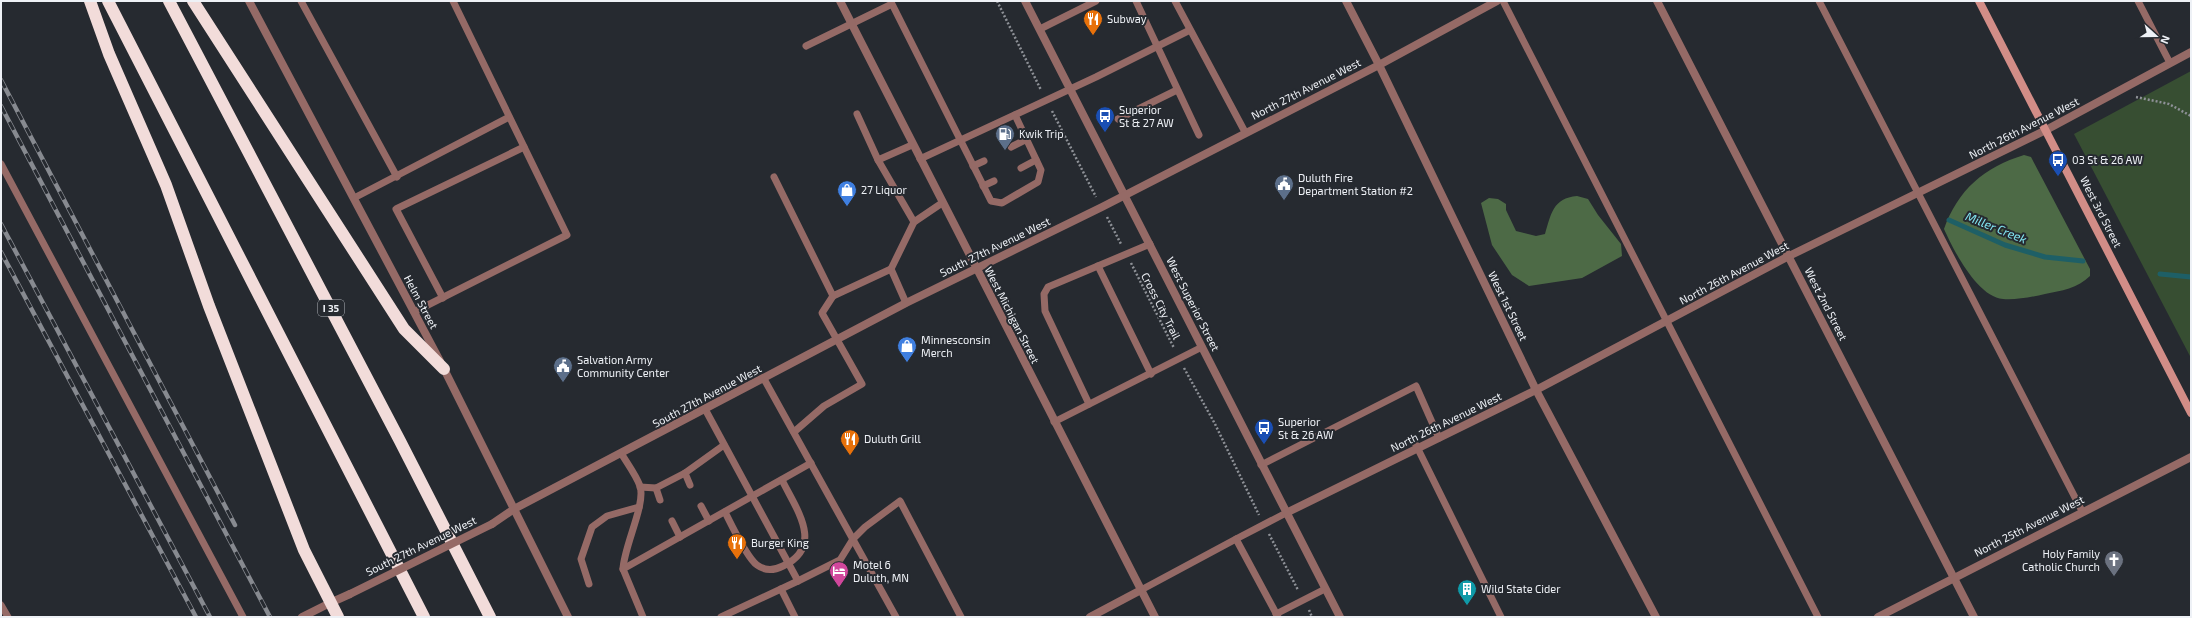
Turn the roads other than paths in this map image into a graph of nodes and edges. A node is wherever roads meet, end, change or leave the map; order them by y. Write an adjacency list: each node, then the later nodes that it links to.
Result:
1 (90, 1): 113 (highway)
2 (108, 1): 120 (highway)
3 (169, 1): 121 (highway, I 35)
4 (193, 1): 71 (highway)
5 (249, 1): 56 (street, Helm Street)
6 (301, 1): 50 (lane)
7 (453, 1): 33 (lane)
8 (840, 1): 21 (street, West Michigan Street)
9 (1025, 1): 22 (street, West Superior Street)
10 (1096, 1): 22 (lane)
11 (1136, 1): 25 (lane)
12 (1175, 1): 23 (lane)
13 (1346, 1): 27 (street, West 1st Street)
14 (1497, 1): 27 (street, North 27th Avenue West)
15 (1503, 1): 68 (lane)
16 (1657, 1): 60 (street, West 2nd Street)
17 (1819, 1): 55 (lane)
18 (1979, 1): 35 (main road, West 3rd Street)
19 (2138, 1): 28 (lane)
20 (893, 2): 21 (lane); 39 (lane)
21 (851, 23): 24 (lane); 40 (street, West Michigan Street)
22 (1040, 28): 29 (street, West Superior Street)
23 (1190, 30): 25 (lane); 36 (lane)
24 (806, 46)
25 (1156, 46): 29 (lane); 30 (lane)
26 (2191, 52): 28 (street, North 26th Avenue West)
27 (1379, 64): 36 (street, North 27th Avenue West); 74 (street, West 1st Street)
28 (2170, 64): 35 (street, North 26th Avenue West)
29 (1070, 89): 32 (lane); 54 (street, West Superior Street)
30 (1177, 90): 34 (lane); 37 (lane)
31 (857, 114): 44 (lane)
32 (1015, 115): 38 (lane); 39 (lane)
33 (510, 117): 41 (lane); 50 (lane)
34 (1118, 119)
35 (2046, 130): 55 (street, North 26th Avenue West); 77 (main road, West 3rd Street)
36 (1245, 132): 54 (street, North 27th Avenue West)
37 (1199, 135)
38 (1027, 139): 42 (lane); 45 (lane)
39 (960, 140): 43 (lane); 48 (lane)
40 (912, 145): 43 (street, West Michigan Street); 44 (lane)
41 (524, 147): 65 (lane); 65 (lane)
42 (1011, 147)
43 (920, 159): 57 (street, West Michigan Street)
44 (878, 160): 58 (lane)
45 (1036, 160): 49 (lane); 53 (lane)
46 (984, 161): 48 (lane)
47 (1, 164): 117 (lane)
48 (973, 166): 53 (lane)
49 (1021, 168)
50 (397, 177): 56 (lane)
51 (774, 177): 64 (lane)
52 (994, 181): 53 (lane)
53 (983, 186)
54 (1124, 195): 59 (street, West Superior Street); 63 (street, South 27th Avenue West)
55 (1917, 195): 60 (street, North 26th Avenue West); 97 (lane)
56 (354, 198): 67 (street, Helm Street)
57 (942, 203): 58 (lane); 63 (street, West Michigan Street)
58 (914, 222): 62 (lane)
59 (1150, 244): 61 (lane); 70 (street, West Superior Street)
60 (1789, 256): 68 (street, North 26th Avenue West); 107 (street, West 2nd Street)
61 (1098, 266): 72 (lane); 75 (lane)
62 (891, 269): 64 (lane); 66 (lane)
63 (975, 269): 66 (street, South 27th Avenue West); 78 (street, West Michigan Street)
64 (833, 296): 69 (lane)
65 (443, 298): 67 (lane)
66 (906, 303): 69 (street, South 27th Avenue West)
67 (414, 312): 71 (street, Helm Street)
68 (1667, 321): 74 (street, North 26th Avenue West); 133 (lane)
69 (838, 340): 73 (street, South 27th Avenue West); 79 (lane)
70 (1202, 347): 72 (lane); 86 (street, West Superior Street)
71 (444, 369): 96 (street, Helm Street)
72 (1151, 374): 75 (lane)
73 (764, 378): 76 (street, South 27th Avenue West); 79 (lane)
74 (1536, 390): 80 (street, North 26th Avenue West); 132 (street, West 1st Street)
75 (1089, 404): 78 (lane)
76 (705, 409): 81 (lane); 83 (street, South 27th Avenue West)
77 (2191, 411)
78 (1054, 422): 112 (street, West Michigan Street)
79 (794, 432): 85 (lane)
80 (1439, 438): 82 (street, North 26th Avenue West); 86 (lane)
81 (724, 445): 87 (lane); 92 (lane)
82 (1417, 447): 99 (street, North 26th Avenue West); 131 (lane)
83 (621, 453): 90 (lane); 96 (street, South 27th Avenue West)
84 (2191, 457): 97 (street, North 25th Avenue West)
85 (811, 463): 88 (lane); 103 (lane)
86 (1261, 465): 99 (street, West Superior Street)
87 (685, 473): 89 (lane); 91 (lane)
88 (782, 480): 92 (lane); 105 (lane)
89 (690, 485)
90 (640, 487): 91 (lane); 95 (lane)
91 (656, 488): 93 (lane)
92 (752, 497): 98 (lane); 105 (lane)
93 (660, 500)
94 (701, 506): 101 (lane)
95 (639, 507): 106 (lane); 109 (lane)
96 (514, 509): 113 (street, South 27th Avenue West, bridge); 122 (street, Helm Street)
97 (2082, 511): 107 (street, North 25th Avenue West)
98 (725, 512): 101 (lane); 105 (lane)
99 (1286, 513): 104 (lane); 110 (street, West Superior Street)
100 (672, 521): 102 (lane)
101 (709, 521): 102 (lane)
102 (680, 537): 106 (lane)
103 (853, 539): 108 (lane); 126 (lane); 127 (lane)
104 (1236, 539): 112 (lane); 115 (lane)
105 (788, 564): 108 (lane)
106 (623, 568): 123 (lane)
107 (1954, 578): 134 (street, North 25th Avenue West); 135 (street, West 2nd Street)
108 (798, 581): 111 (lane)
109 (589, 584)
110 (1325, 589): 115 (lane); 130 (street, West Superior Street)
111 (781, 590): 124 (lane); 125 (lane)
112 (1141, 590): 128 (street); 129 (street, West Michigan Street)
113 (330, 603): 118 (street, South 27th Avenue West); 119 (highway)
114 (1, 605): 116 (lane)
115 (1277, 615)
116 (8, 617)
117 (243, 617)
118 (302, 617)
119 (338, 617)
120 (424, 617)
121 (490, 617)
122 (568, 617)
123 (643, 617)
124 (721, 617)
125 (795, 617)
126 (896, 617)
127 (961, 617)
128 (1090, 617)
129 (1155, 617)
130 (1340, 617)
131 (1502, 617)
132 (1656, 617)
133 (1818, 617)
134 (1878, 617)
135 (1974, 617)

